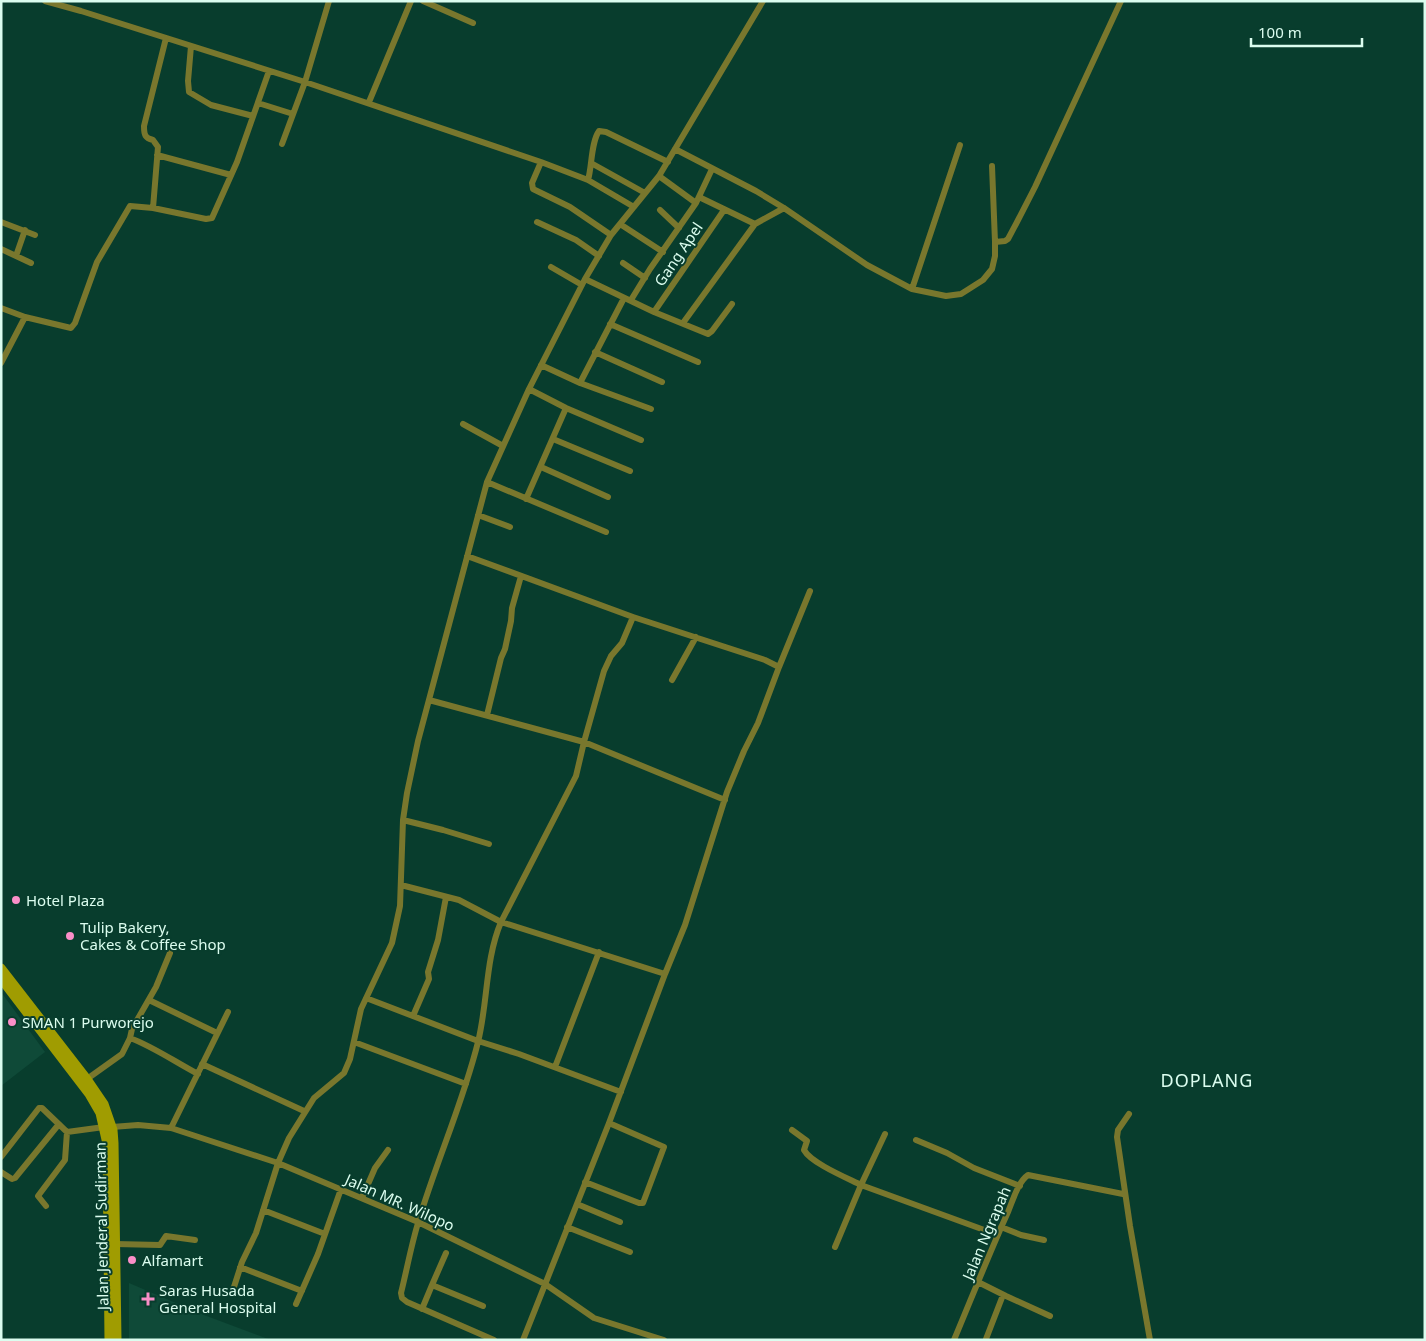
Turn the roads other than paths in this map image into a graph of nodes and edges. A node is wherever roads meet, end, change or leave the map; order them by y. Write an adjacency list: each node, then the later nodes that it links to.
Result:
1 (45, 1): 8 (street)
2 (329, 1): 11 (street)
3 (411, 1): 12 (street)
4 (423, 1): 7 (street)
5 (762, 1): 18 (street)
6 (1121, 1): 43 (street)
7 (473, 24)
8 (166, 38): 9 (street); 19 (street)
9 (192, 46): 10 (street); 15 (street)
10 (269, 71): 11 (street); 13 (street)
11 (306, 82): 12 (street); 14 (street)
12 (369, 102): 20 (street)
13 (258, 103): 14 (street); 15 (street)
14 (293, 114): 16 (street)
15 (254, 116): 25 (street)
16 (282, 144)
17 (960, 145): 53 (street)
18 (674, 149): 22 (street); 24 (street)
19 (157, 155): 25 (street); 31 (street)
20 (541, 162): 27 (street); 42 (street)
21 (591, 162): 22 (street); 27 (street); 28 (street)
22 (668, 162): 26 (street)
23 (992, 166): 43 (street)
24 (712, 169): 29 (street); 32 (street)
25 (231, 174): 31 (street)
26 (659, 176): 28 (street); 29 (street)
27 (588, 180): 30 (street)
28 (645, 193): 30 (street)
29 (697, 200): 34 (street); 39 (street)
30 (634, 207): 37 (street)
31 (153, 208): 59 (street)
32 (784, 208): 38 (street); 53 (street)
33 (660, 210): 39 (street)
34 (724, 210): 38 (street); 58 (street, Gang Apel)
35 (1, 222): 40 (street)
36 (537, 222): 47 (street)
37 (620, 224): 42 (street); 45 (street)
38 (755, 224): 61 (street)
39 (679, 228): 45 (street)
40 (25, 230): 41 (street); 46 (street)
41 (35, 234)
42 (611, 235): 47 (street)
43 (995, 242): 53 (street)
44 (1, 249): 46 (street)
45 (663, 252): 51 (street)
46 (16, 256): 48 (street)
47 (599, 256): 52 (street)
48 (31, 263)
49 (622, 263): 51 (street)
50 (551, 267): 52 (street)
51 (644, 278): 55 (street)
52 (584, 282): 54 (street); 65 (street)
53 (912, 289)
54 (624, 298): 55 (street); 60 (street)
55 (631, 300): 58 (street)
56 (732, 304): 61 (street)
57 (1, 308): 59 (street)
58 (654, 312): 61 (street)
59 (25, 317): 64 (street)
60 (610, 324): 62 (street); 63 (street)
61 (683, 324)
62 (595, 352): 66 (street); 67 (street)
63 (698, 362)
64 (1, 363)
65 (541, 365): 67 (street); 68 (street)
66 (662, 382)
67 (580, 383): 70 (street)
68 (529, 389): 69 (street); 74 (street)
69 (566, 408): 72 (street); 73 (street)
70 (651, 409)
71 (463, 424): 74 (street)
72 (553, 439): 75 (street); 76 (street)
73 (641, 440)
74 (503, 446): 77 (street)
75 (541, 467): 78 (street); 79 (street)
76 (630, 471)
77 (487, 482): 79 (street); 80 (street)
78 (608, 497)
79 (526, 499): 82 (street)
80 (478, 515): 81 (street); 83 (street)
81 (510, 527)
82 (606, 532)
83 (467, 556): 84 (street); 90 (street)
84 (521, 576): 86 (street); 91 (street)
85 (810, 591): 88 (street)
86 (633, 617): 87 (street); 92 (street)
87 (696, 637): 88 (street); 89 (street)
88 (779, 666): 93 (street)
89 (672, 680)
90 (429, 700): 91 (street); 94 (street)
91 (486, 715): 92 (street)
92 (584, 742): 93 (street); 98 (street)
93 (725, 800): 102 (street)
94 (402, 820): 95 (street); 96 (street)
95 (489, 844)
96 (401, 885): 97 (street); 104 (street)
97 (446, 897): 98 (street); 107 (street)
98 (501, 922): 99 (street); 110 (street)
99 (599, 952): 102 (street); 113 (street)
100 (170, 953): 105 (street)
101 (1, 968): 115 (main road)
102 (665, 974): 117 (street)
103 (1, 979): 119 (main road)
104 (366, 998): 107 (street); 111 (street)
105 (148, 1000): 108 (street); 109 (street)
106 (228, 1012): 108 (street)
107 (413, 1016): 110 (street)
108 (217, 1033): 112 (street)
109 (130, 1038): 114 (street); 115 (street)
110 (478, 1041): 113 (street); 116 (street)
111 (354, 1042): 116 (street); 118 (street)
112 (202, 1064): 114 (street); 118 (street)
113 (555, 1067): 117 (street)
114 (198, 1074): 124 (street)
115 (87, 1079): 119 (main road)
116 (466, 1084): 142 (street)
117 (621, 1092): 121 (street)
118 (304, 1111): 131 (street)
119 (104, 1112): 123 (main road, Jalan Jenderal Sudirman)
120 (1129, 1114): 137 (street)
121 (609, 1123): 133 (street); 133 (street)
122 (59, 1124): 126 (street); 130 (street); 132 (street)
123 (108, 1127): 124 (street, Jalan MR. Wilopo); 126 (street, Jalan MR. Wilopo); 150 (main road, Jalan Jenderal Sudirman); 156 (main road, Jalan Jenderal Sudirman)
124 (171, 1128): 131 (street, Jalan MR. Wilopo)
125 (792, 1130): 134 (street)
126 (67, 1132): 140 (street)
127 (885, 1134): 134 (street)
128 (916, 1140): 135 (street)
129 (388, 1150): 138 (street)
130 (1, 1157)
131 (278, 1163): 136 (street, Jalan MR. Wilopo); 141 (street)
132 (1, 1172)
133 (585, 1182): 139 (street)
134 (861, 1185): 147 (street); 151 (street)
135 (1020, 1186): 137 (street, Jalan Ngrapah); 145 (street, Jalan Ngrapah)
136 (341, 1189): 138 (street, Jalan MR. Wilopo); 146 (street)
137 (1125, 1192): 173 (street)
138 (362, 1198): 142 (street, Jalan MR. Wilopo)
139 (577, 1204): 143 (street); 144 (street)
140 (46, 1206)
141 (263, 1210): 146 (street); 154 (street)
142 (418, 1222): 157 (street, Jalan MR. Wilopo); 164 (street)
143 (620, 1222)
144 (568, 1227): 152 (street); 157 (street)
145 (1001, 1227): 147 (street, Jalan Ngrapah); 149 (street)
146 (325, 1234): 160 (street)
147 (998, 1235): 155 (street, Jalan Ngrapah)
148 (194, 1240): 150 (street)
149 (1044, 1240)
150 (115, 1244): 156 (main road, Jalan Jenderal Sudirman)
151 (835, 1247)
152 (630, 1252)
153 (446, 1253): 158 (street)
154 (240, 1267): 159 (street); 160 (street)
155 (978, 1282): 161 (street); 172 (street, Jalan Ngrapah)
156 (112, 1283): 167 (main road, Jalan Jenderal Sudirman); 168 (main road, Jalan Jenderal Sudirman)
157 (545, 1284): 170 (street); 171 (street, Jalan MR. Wilopo)
158 (432, 1285): 163 (street); 164 (street)
159 (233, 1290)
160 (302, 1291): 162 (street)
161 (1003, 1295): 165 (street); 166 (street)
162 (296, 1304)
163 (483, 1306)
164 (422, 1309): 169 (street)
165 (1050, 1316)
166 (986, 1339)
167 (110, 1340)
168 (117, 1340)
169 (494, 1340)
170 (524, 1340)
171 (664, 1340)
172 (954, 1340)
173 (1150, 1340)

